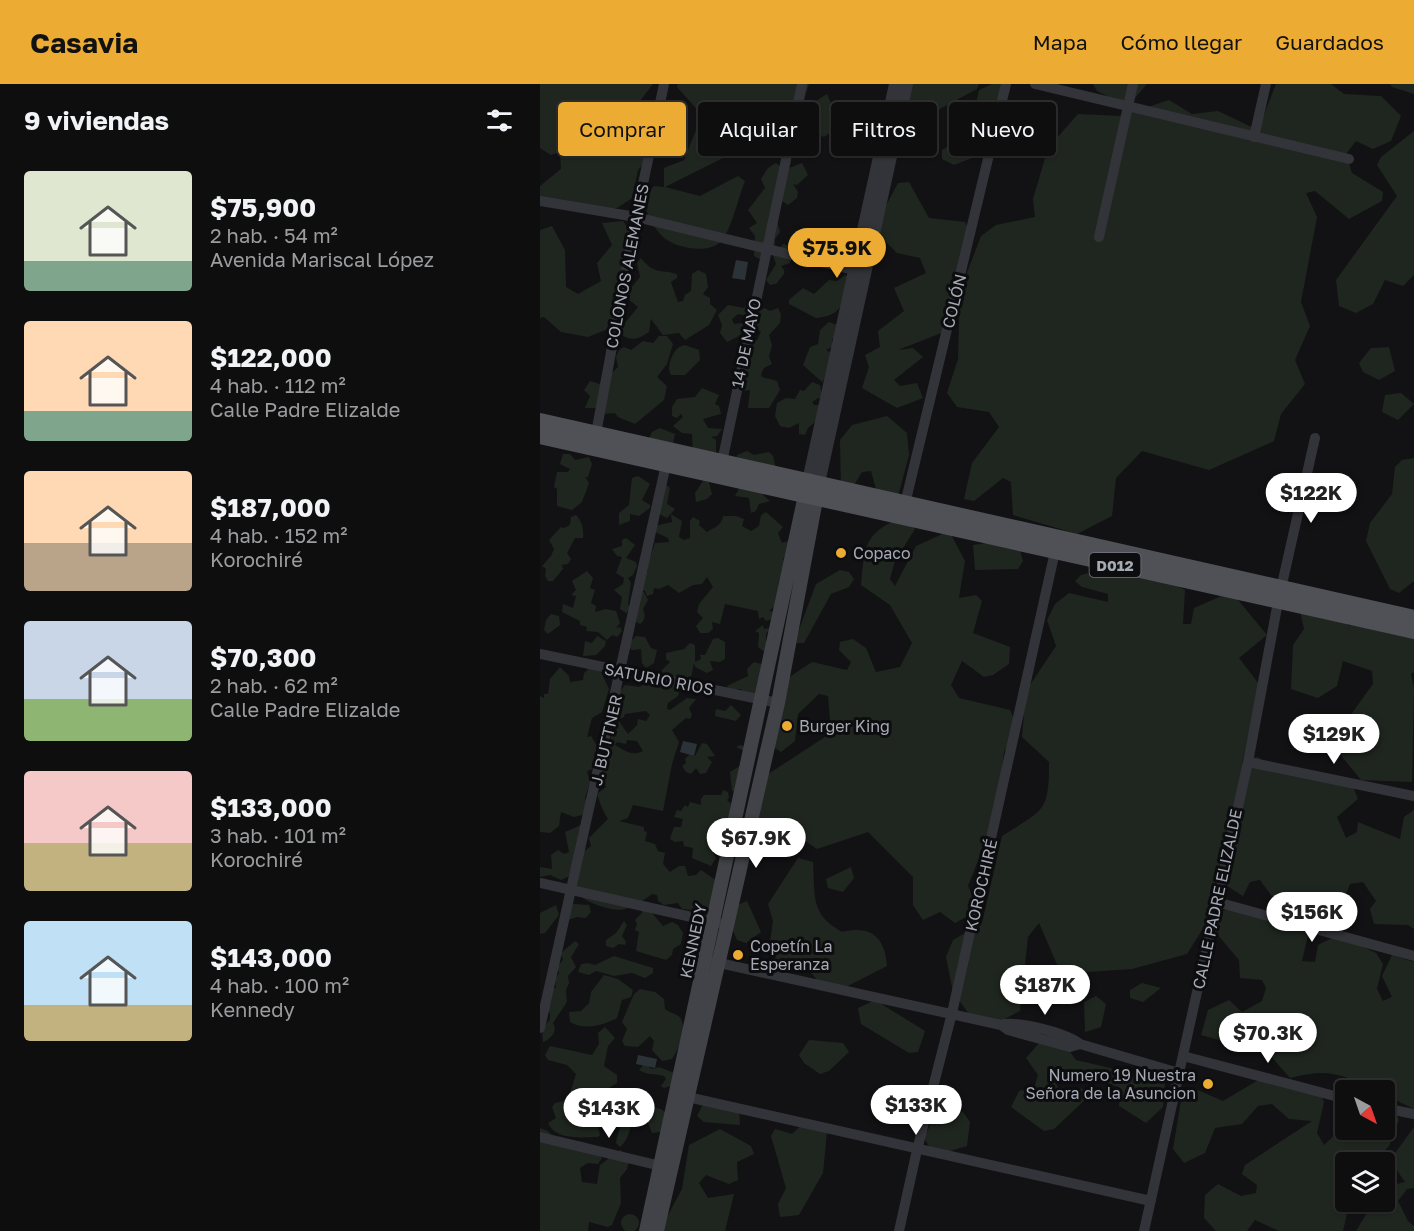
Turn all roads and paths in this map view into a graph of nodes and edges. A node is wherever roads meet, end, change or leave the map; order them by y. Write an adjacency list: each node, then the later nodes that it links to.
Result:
1 (664, 84): 13 (street, COLONOS ALEMANES)
2 (802, 84): 15 (street, 14 DE MAYO)
3 (895, 84): 16 (street)
4 (907, 84): 16 (street)
5 (1006, 84): 24 (street, COLÓN)
6 (1035, 84): 9 (street)
7 (1133, 84): 9 (street)
8 (1266, 84): 10 (street)
9 (1128, 106): 10 (street); 14 (street)
10 (1254, 136): 11 (street)
11 (1349, 159)
12 (540, 201): 13 (street)
13 (636, 218): 15 (street); 20 (street, COLONOS ALEMANES)
14 (1099, 237)
15 (766, 249): 16 (street); 22 (street, 14 DE MAYO)
16 (860, 272): 23 (street)
17 (540, 421): 20 (main road, D012)
18 (540, 436): 20 (main road, D012)
19 (1315, 438): 26 (street, CALLE PADRE ELIZALDE)
20 (595, 440): 21 (main road, D012)
21 (667, 457): 22 (main road, D012); 23 (main road, D012); 30 (street, J. BUTTNER)
22 (722, 462): 23 (main road, D012)
23 (812, 490): 24 (main road, D012); 31 (main road, KENNEDY); 32 (main road, KENNEDY)
24 (903, 510): 25 (main road, D012)
25 (1056, 545): 26 (main road, D012); 41 (street, KOROCHIRÉ)
26 (1280, 596): 27 (main road, D012); 28 (main road, D012); 33 (street, CALLE PADRE ELIZALDE)
27 (1414, 618)
28 (1414, 632)
29 (540, 654): 30 (street, SATURIO RIOS)
30 (621, 672): 31 (street, SATURIO RIOS); 36 (street, J. BUTTNER)
31 (762, 700): 32 (street, SATURIO RIOS); 38 (main road, KENNEDY)
32 (778, 703): 38 (main road, KENNEDY)
33 (1248, 762): 34 (street); 37 (street, CALLE PADRE ELIZALDE)
34 (1414, 796)
35 (540, 883): 36 (street)
36 (573, 890): 38 (street); 42 (street, J. BUTTNER)
37 (1217, 902): 39 (street); 43 (street, CALLE PADRE ELIZALDE)
38 (720, 924): 40 (main road, KENNEDY)
39 (1414, 956)
40 (712, 962): 41 (street); 45 (main road, KENNEDY)
41 (952, 1013): 44 (street); 50 (street, KOROCHIRÉ)
42 (540, 1028)
43 (1183, 1056): 44 (street, CALLE PADRE ELIZALDE); 46 (street)
44 (1179, 1073): 52 (street, CALLE PADRE ELIZALDE)
45 (682, 1096): 50 (street); 51 (main road, KENNEDY)
46 (1335, 1096)
47 (1395, 1110): 48 (street)
48 (1414, 1114)
49 (540, 1137): 51 (street)
50 (916, 1150): 52 (street); 55 (street, KOROCHIRÉ)
51 (666, 1167): 53 (main road, KENNEDY); 54 (main road, KENNEDY)
52 (1151, 1201): 56 (street, CALLE PADRE ELIZALDE)
53 (646, 1231)
54 (657, 1231)
55 (899, 1231)
56 (1144, 1231)

